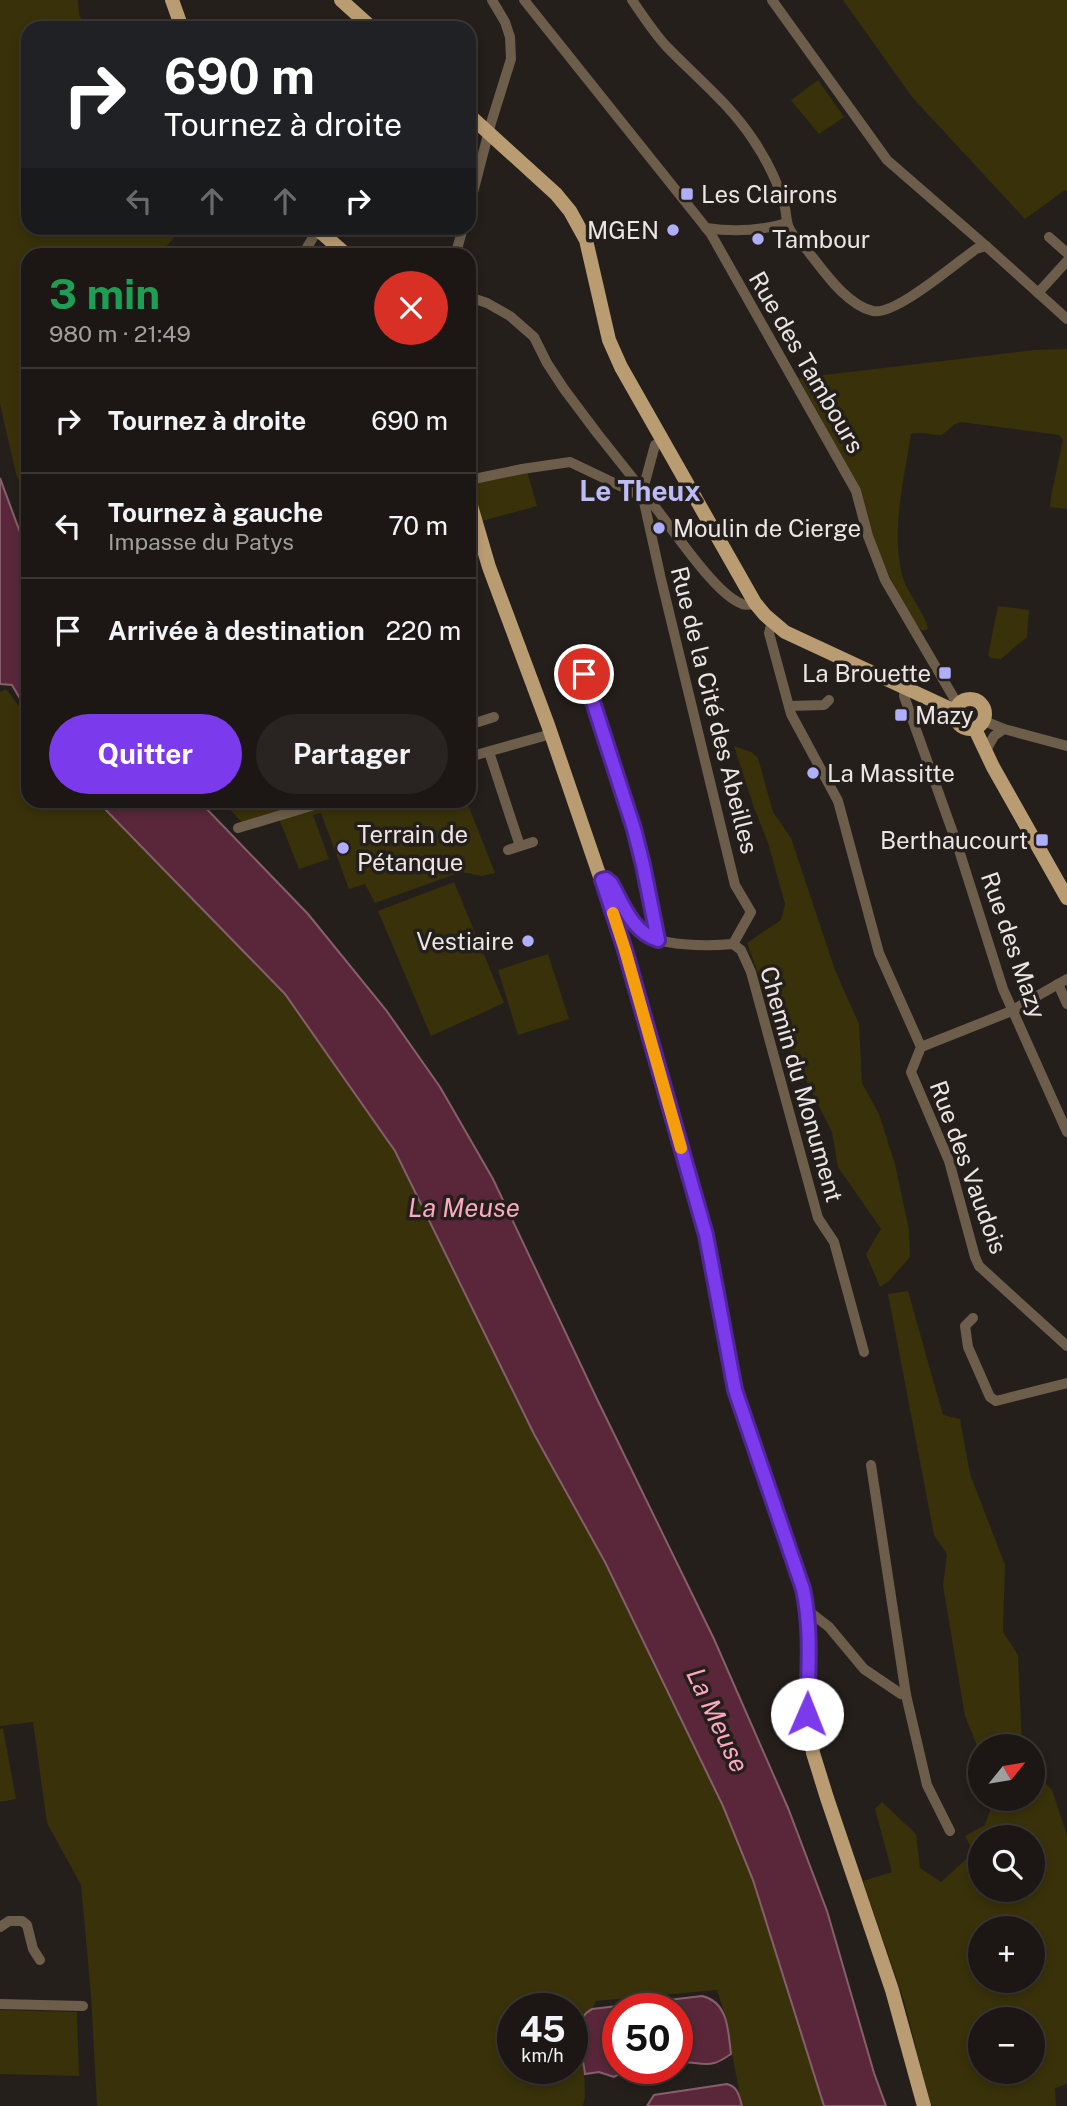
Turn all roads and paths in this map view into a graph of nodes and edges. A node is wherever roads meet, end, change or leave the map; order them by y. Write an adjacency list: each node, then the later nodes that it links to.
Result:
1 (172, 0): 7 (main road)
2 (341, 0): 8 (main road)
3 (492, 0): 10 (street)
4 (524, 0): 13 (street, Rue des Tambours)
5 (632, 0): 12 (street)
6 (772, 0): 18 (street)
7 (180, 21)
8 (364, 21)
9 (476, 122): 10 (main road)
10 (489, 134): 11 (street); 25 (main road)
11 (476, 182)
12 (787, 223): 14 (street); 18 (street)
13 (706, 228): 14 (street); 17 (street, Rue des Tambours)
14 (733, 230): 17 (street)
15 (325, 235): 19 (main road)
16 (1049, 237): 20 (street)
17 (718, 246): 35 (street, Rue des Tambours)
18 (981, 247): 22 (street)
19 (339, 248)
20 (1067, 253)
21 (1067, 261): 22 (street)
22 (1038, 293): 24 (street)
23 (476, 299): 27 (street)
24 (1067, 318)
25 (662, 440): 27 (street, Rue de la Cité des Abeilles); 29 (main road)
26 (476, 479): 27 (street)
27 (642, 493): 29 (street); 53 (street, Rue de la Cité des Abeilles)
28 (476, 523): 40 (main road)
29 (755, 603): 30 (main road)
30 (772, 621): 32 (main road); 34 (street)
31 (584, 674): 52 (street)
32 (905, 689): 35 (main road); 56 (street, Rue des Mazy)
33 (829, 700): 34 (street)
34 (789, 706): 57 (street)
35 (957, 708): 38 (main road); 38 (main road)
36 (494, 717): 37 (street)
37 (476, 723)
38 (979, 725): 39 (street); 43 (main road)
39 (1004, 729): 41 (street); 43 (street)
40 (551, 734): 42 (street); 50 (main road)
41 (1067, 745)
42 (489, 752): 44 (street); 48 (street)
43 (985, 752): 51 (main road)
44 (476, 755)
45 (304, 808): 46 (street)
46 (238, 828)
47 (533, 842): 48 (street)
48 (520, 846): 49 (street)
49 (508, 850)
50 (602, 880): 52 (street); 64 (main road)
51 (1067, 898)
52 (658, 940): 53 (street, Chemin du Monument)
53 (733, 944): 61 (street, Chemin du Monument)
54 (1063, 981): 55 (street); 56 (street)
55 (1067, 1004)
56 (1012, 1010): 57 (street); 58 (street, Rue des Mazy)
57 (921, 1047): 60 (street, Rue des Vaudois)
58 (1067, 1132)
59 (973, 1318): 62 (street)
60 (1067, 1346)
61 (864, 1352)
62 (1067, 1383)
63 (872, 1465): 65 (street)
64 (807, 1609): 65 (street); 71 (main road)
65 (906, 1695): 66 (street)
66 (950, 1831)
67 (0, 1927): 68 (street)
68 (40, 1960)
69 (0, 2004): 70 (street)
70 (83, 2006)
71 (924, 2106)

